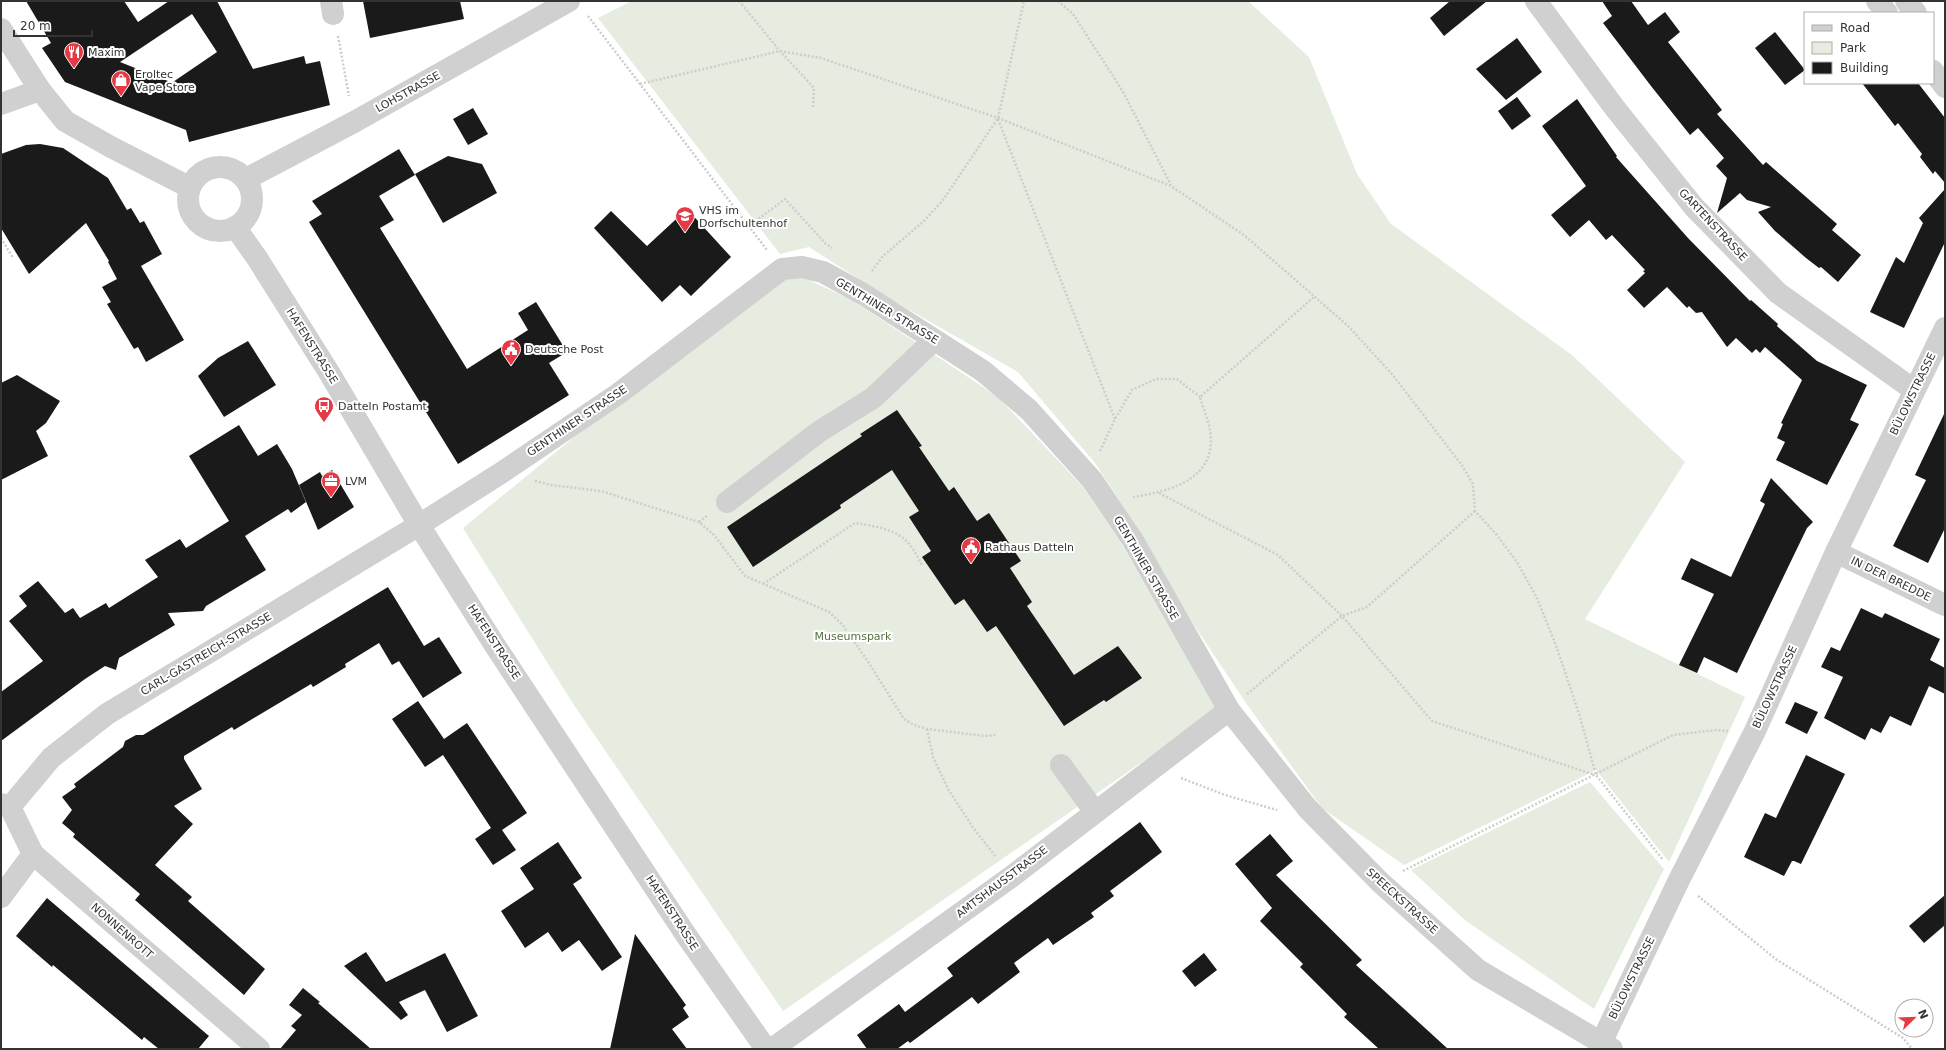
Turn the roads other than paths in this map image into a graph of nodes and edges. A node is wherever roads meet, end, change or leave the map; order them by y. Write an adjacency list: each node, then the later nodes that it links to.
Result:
1 (1536, 1): 17 (street, GARTENSTRASSE)
2 (1877, 1): 5 (street)
3 (1906, 1): 6 (street)
4 (577, 7): 12 (street, LOHSTRASSE)
5 (1886, 12)
6 (1915, 12)
7 (1, 29): 10 (street)
8 (1934, 72): 9 (street)
9 (1945, 87)
10 (40, 90): 11 (street); 13 (street)
11 (1, 104)
12 (246, 179): 13 (street); 14 (street)
13 (189, 187): 14 (street)
14 (235, 227): 19 (street, HAFENSTRASSE)
15 (1945, 328): 17 (street, BÜLOWSTRASSE)
16 (934, 340): 18 (street); 19 (street, GENTHINER STRASSE); 22 (street, GENTHINER STRASSE)
17 (1914, 390): 20 (street, BÜLOWSTRASSE)
18 (727, 502)
19 (419, 525): 24 (street, CARL-GASTREICH-STRASSE); 30 (street, HAFENSTRASSE)
20 (1836, 552): 21 (street, IN DER BREDDE); 28 (street, BÜLOWSTRASSE)
21 (1945, 605)
22 (1229, 710): 25 (street, AMTSHAUSSTRASSE); 28 (street, SPEECKSTRASSE)
23 (1061, 765): 25 (street)
24 (6, 805): 26 (street, NONNENROTT)
25 (1095, 812): 31 (street, AMTSHAUSSTRASSE)
26 (33, 854): 27 (street); 29 (street, NONNENROTT)
27 (1, 897)
28 (1607, 1046)
29 (259, 1049)
30 (766, 1049)
31 (772, 1049)

